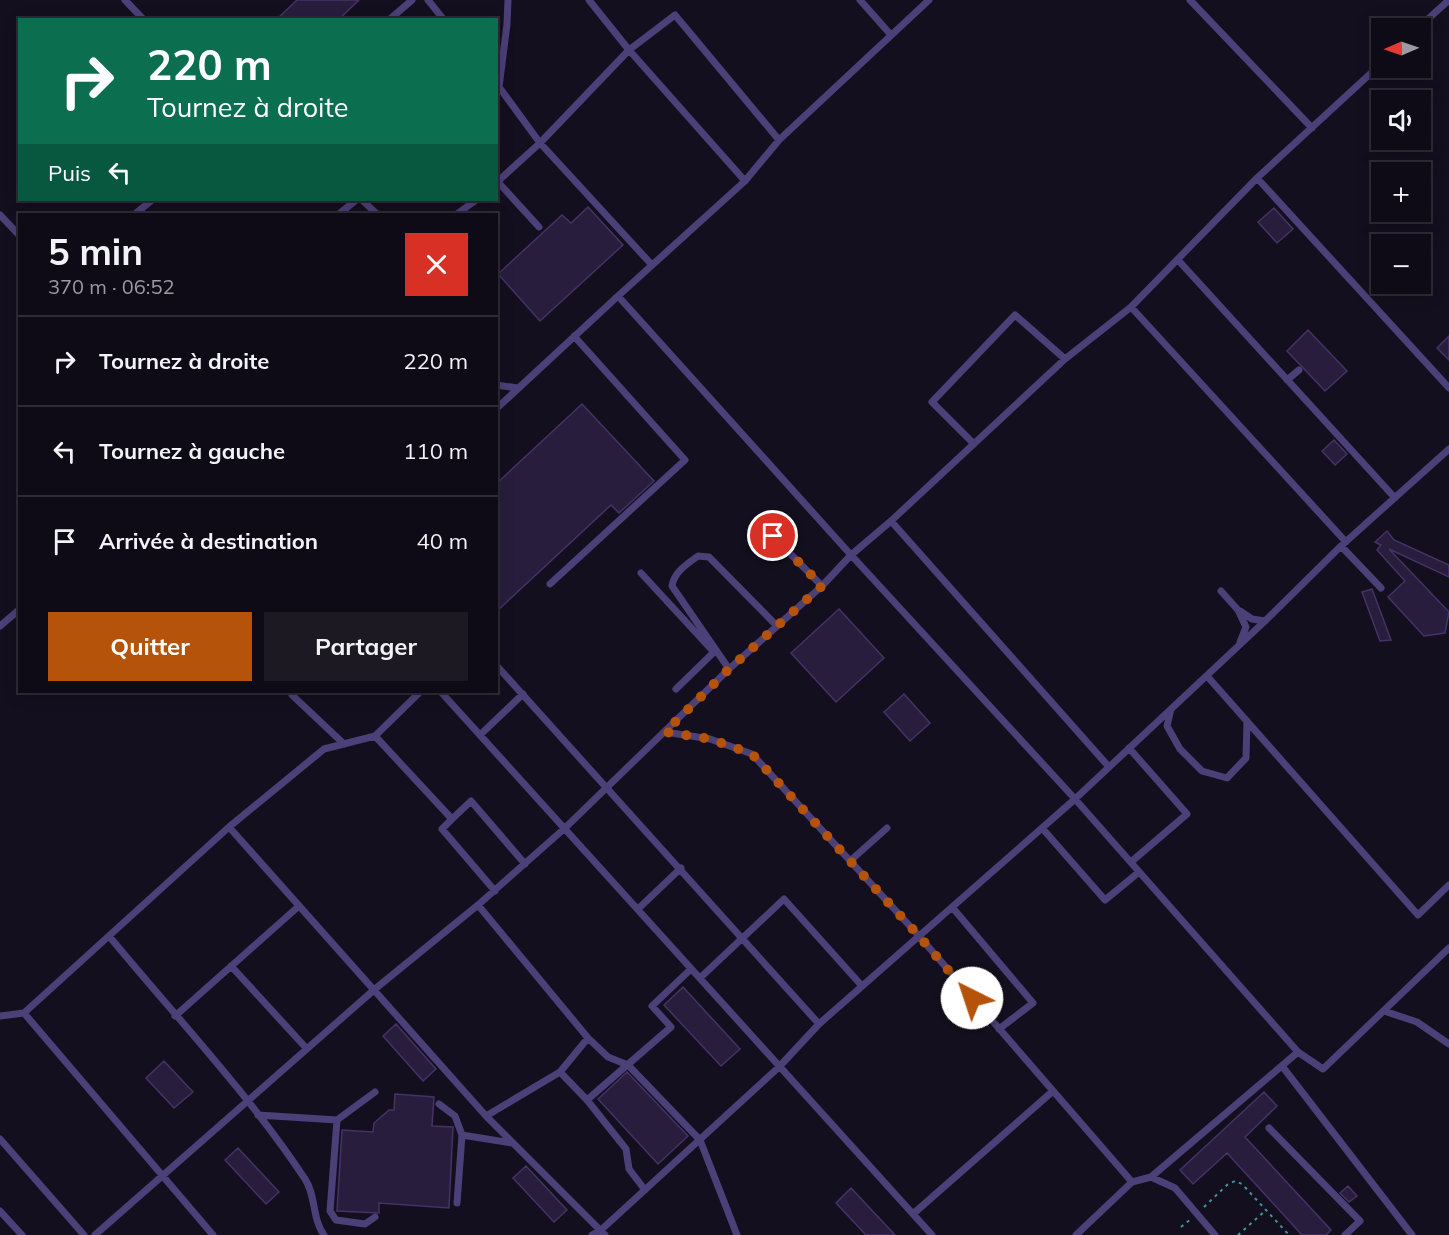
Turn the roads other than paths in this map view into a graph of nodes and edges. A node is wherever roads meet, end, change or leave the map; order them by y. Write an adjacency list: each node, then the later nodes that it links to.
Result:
1 (125, 0): 10 (lane)
2 (412, 0): 11 (lane)
3 (428, 0): 12 (lane)
4 (508, 0): 17 (lane)
5 (589, 0): 15 (lane)
6 (860, 0): 14 (lane)
7 (929, 0): 14 (lane)
8 (1190, 0): 18 (lane)
9 (1449, 0): 13 (lane)
10 (142, 18)
11 (391, 18)
12 (442, 18)
13 (1429, 18)
14 (891, 35): 19 (lane)
15 (629, 50): 19 (lane); 20 (lane); 22 (lane)
16 (1371, 73): 18 (lane)
17 (498, 85): 20 (lane)
18 (1312, 128): 21 (lane)
19 (779, 140): 22 (lane)
20 (540, 142): 23 (lane); 37 (lane)
21 (1257, 178): 36 (lane); 46 (lane)
22 (745, 181): 37 (lane)
23 (498, 182)
24 (498, 184): 34 (lane)
25 (151, 201): 29 (lane)
26 (355, 201): 30 (lane)
27 (363, 201): 31 (lane)
28 (475, 201): 32 (lane)
29 (136, 213)
30 (340, 213)
31 (377, 213)
32 (458, 213)
33 (0, 215): 35 (lane)
34 (539, 227)
35 (18, 234)
36 (1178, 260): 39 (lane); 43 (lane)
37 (652, 265): 38 (lane)
38 (618, 296): 40 (lane); 54 (lane)
39 (1131, 307): 41 (lane); 53 (lane)
40 (574, 336): 45 (lane); 56 (lane)
41 (1065, 359): 48 (lane); 48 (lane)
42 (1299, 370): 43 (lane)
43 (1287, 380): 50 (lane)
44 (498, 385): 45 (lane)
45 (518, 388): 47 (lane)
46 (1449, 388)
47 (498, 407)
48 (974, 444): 52 (lane)
49 (1449, 449): 50 (lane)
50 (1395, 498): 53 (lane)
51 (757, 520): 57 (lane)
52 (891, 521): 54 (lane); 82 (lane)
53 (1344, 544): 58 (lane); 62 (lane)
54 (851, 555): 57 (lane); 84 (lane)
55 (641, 573): 66 (lane)
56 (550, 584)
57 (822, 586): 64 (lane)
58 (1381, 588)
59 (1221, 591): 60 (lane)
60 (1238, 610): 62 (lane); 65 (lane)
61 (18, 611): 63 (lane)
62 (1265, 621): 65 (lane)
63 (0, 626)
64 (777, 626): 68 (lane); 68 (lane)
65 (1238, 647): 69 (lane)
66 (714, 652): 68 (lane); 70 (lane)
67 (498, 667): 74 (lane)
68 (729, 669): 77 (lane)
69 (1207, 676): 75 (lane); 76 (lane)
70 (676, 690)
71 (294, 693): 80 (lane)
72 (419, 693): 79 (lane)
73 (442, 693): 78 (lane)
74 (523, 694): 78 (lane); 83 (lane)
75 (1172, 708): 76 (lane); 81 (lane)
76 (1247, 721): 95 (lane)
77 (665, 732): 83 (lane); 90 (lane)
78 (480, 735): 87 (lane)
79 (375, 736): 80 (lane); 85 (lane)
80 (344, 744): 86 (lane)
81 (1129, 748): 82 (lane); 91 (lane)
82 (1109, 767): 84 (lane)
83 (606, 788): 87 (lane); 93 (lane)
84 (1075, 799): 89 (lane); 91 (lane)
85 (452, 819): 92 (lane); 96 (lane)
86 (229, 827): 98 (lane); 101 (lane)
87 (565, 828): 92 (lane); 100 (lane)
88 (887, 828): 90 (lane)
89 (1042, 828): 94 (lane); 99 (lane)
90 (850, 861): 102 (lane)
91 (1131, 862): 94 (lane)
92 (525, 864): 96 (lane)
93 (681, 868): 100 (lane); 103 (lane)
94 (1139, 872): 119 (lane)
95 (1449, 885)
96 (495, 891): 97 (lane)
97 (478, 905): 109 (lane); 116 (lane)
98 (299, 906): 105 (lane); 109 (lane)
99 (952, 907): 102 (lane); 115 (lane)
100 (638, 909): 106 (lane)
101 (109, 936): 111 (lane); 113 (lane)
102 (919, 936): 108 (lane); 115 (lane)
103 (743, 938): 107 (lane); 108 (lane); 114 (lane)
104 (1449, 948): 110 (lane)
105 (231, 966): 113 (lane); 118 (lane)
106 (691, 969): 107 (lane); 120 (lane)
107 (700, 978): 121 (lane)
108 (862, 986): 114 (lane)
109 (375, 989): 118 (lane); 130 (lane)
110 (1384, 1011): 117 (lane); 119 (lane)
111 (24, 1013): 112 (lane); 137 (lane)
112 (0, 1016)
113 (175, 1016): 127 (lane)
114 (819, 1024): 121 (lane)
115 (999, 1029): 124 (lane)
116 (588, 1038): 120 (lane); 123 (lane)
117 (1449, 1044)
118 (307, 1049): 127 (lane)
119 (1298, 1052): 122 (lane)
120 (628, 1065): 126 (lane); 135 (lane)
121 (779, 1066): 135 (lane); 143 (lane)
122 (1282, 1066): 138 (lane); 157 (lane)
123 (560, 1072): 126 (lane); 130 (lane)
124 (1053, 1091): 139 (lane); 143 (lane)
125 (375, 1092): 131 (lane)
126 (587, 1100): 140 (lane)
127 (247, 1101): 129 (lane); 137 (lane)
128 (439, 1104): 133 (lane)
129 (258, 1114): 131 (lane); 150 (lane)
130 (486, 1116): 136 (lane)
131 (337, 1120): 144 (lane)
132 (1269, 1128): 156 (lane)
133 (462, 1135): 136 (lane); 141 (lane)
134 (0, 1139): 147 (lane)
135 (700, 1140): 140 (lane); 152 (lane)
136 (512, 1143): 145 (lane)
137 (162, 1176): 148 (lane); 149 (lane)
138 (1151, 1177): 139 (lane); 155 (lane)
139 (1132, 1182): 154 (lane)
140 (645, 1190): 145 (lane)
141 (457, 1203)
142 (0, 1211): 146 (lane)
143 (913, 1214): 153 (lane)
144 (375, 1217)
145 (603, 1232): 151 (lane)
146 (22, 1235)
147 (84, 1235)
148 (95, 1235)
149 (213, 1235)
150 (324, 1235)
151 (592, 1235)
152 (737, 1235)
153 (932, 1235)
154 (1077, 1235)
155 (1215, 1235)
156 (1345, 1235)
157 (1412, 1235)

